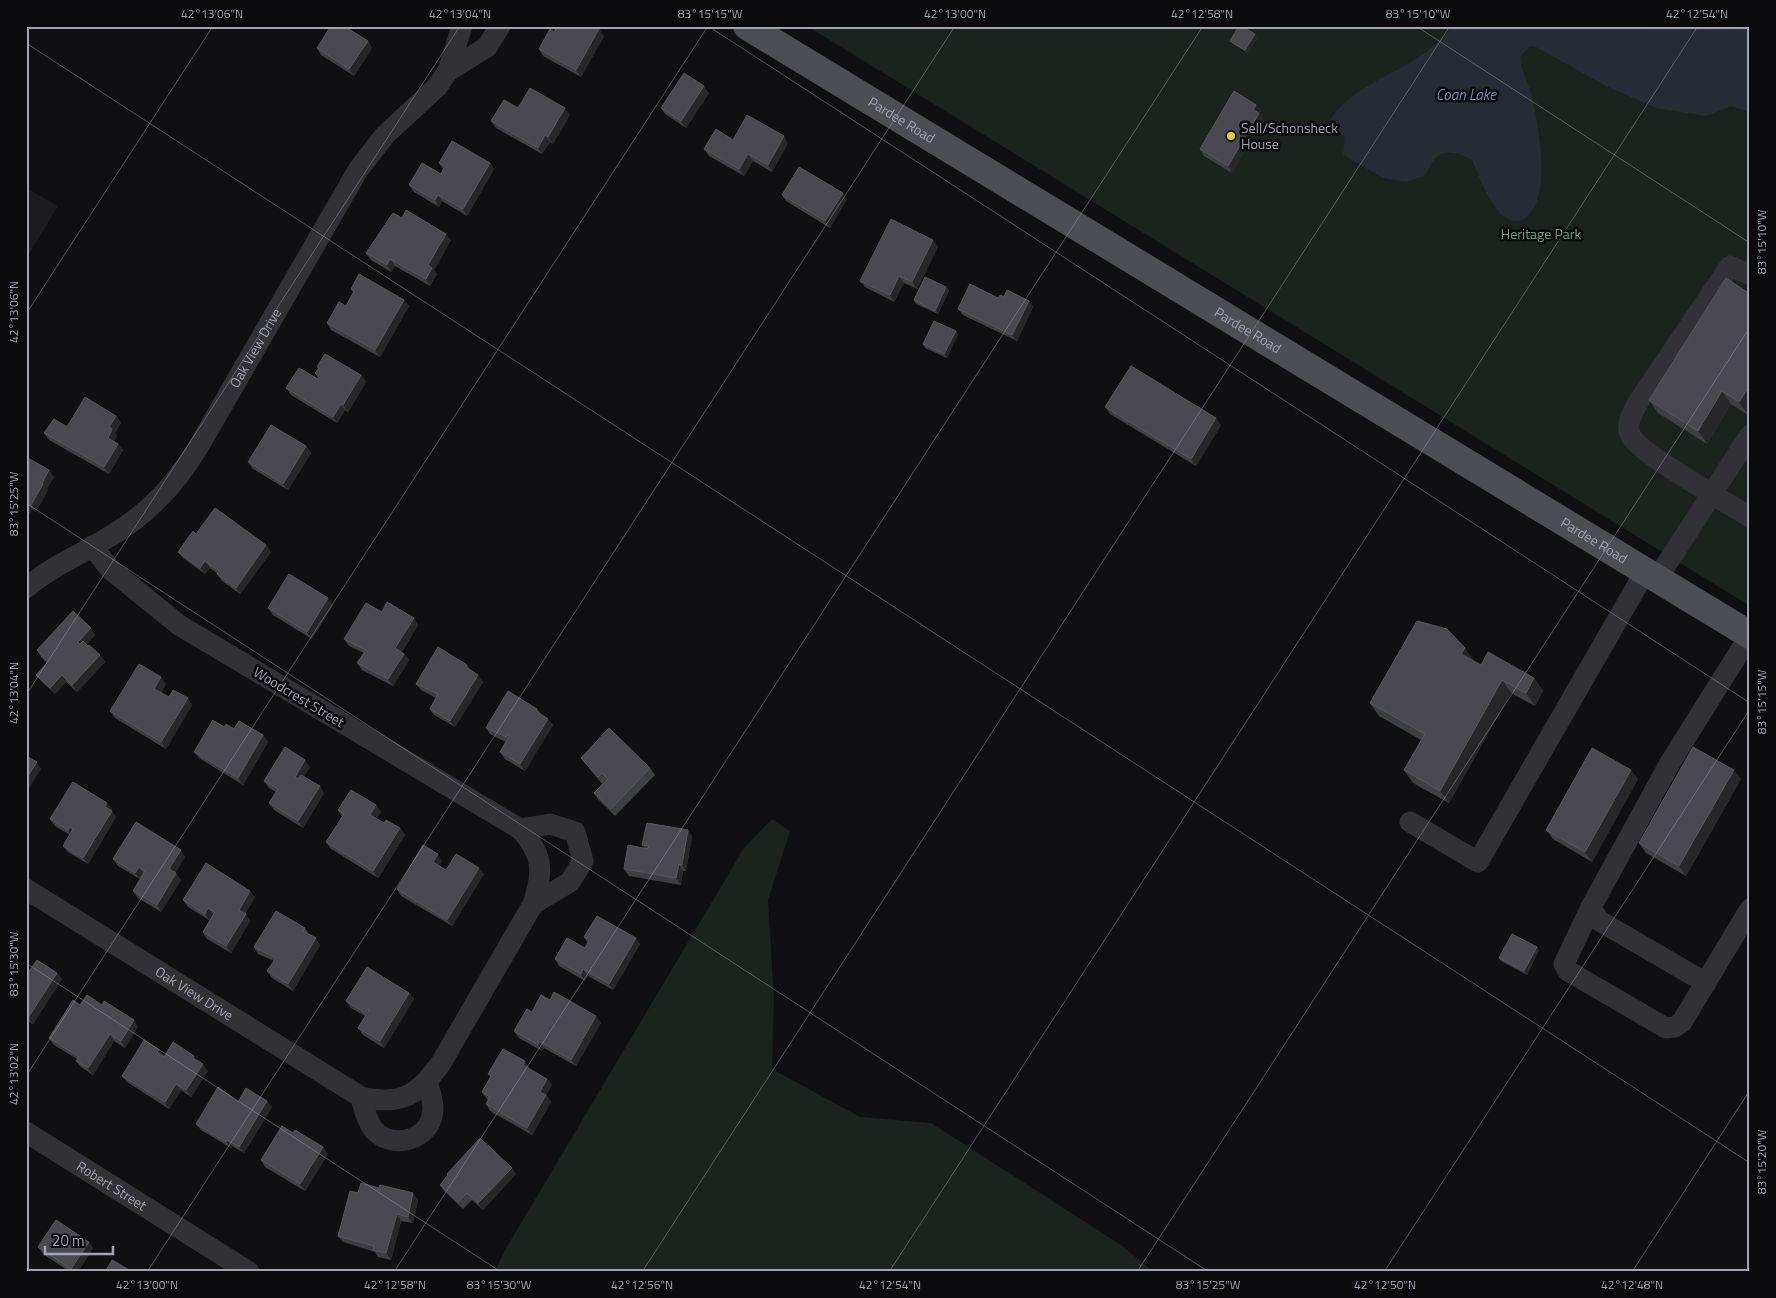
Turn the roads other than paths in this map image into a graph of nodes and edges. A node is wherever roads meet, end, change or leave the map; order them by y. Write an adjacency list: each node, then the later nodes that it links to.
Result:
1 (462, 26): 4 (street, Oak View Drive)
2 (500, 26): 4 (street, Oak View Drive)
3 (747, 26): 10 (main road, Pardee Road)
4 (448, 71): 9 (street, Oak View Drive)
5 (1750, 276): 7 (street)
6 (1750, 435): 7 (street)
7 (1711, 493): 8 (street); 10 (street)
8 (1750, 517)
9 (92, 546): 11 (street, Oak View Drive); 14 (street, Woodcrest Street)
10 (1651, 575): 12 (main road, Pardee Road); 13 (street)
11 (26, 588)
12 (1750, 635): 17 (street)
13 (1410, 822)
14 (520, 829): 16 (street, Woodcrest Street); 16 (street, Woodcrest Street)
15 (26, 890): 21 (street, Oak View Drive)
16 (533, 904): 20 (street, Woodcrest Street)
17 (1590, 907): 19 (street); 19 (street)
18 (1750, 909): 19 (street)
19 (1706, 983)
20 (427, 1083): 21 (street); 22 (street, Woodcrest Street)
21 (361, 1097): 22 (street, Oak View Drive)
22 (398, 1099)
23 (26, 1132): 24 (street, Robert Street)
24 (249, 1272)

